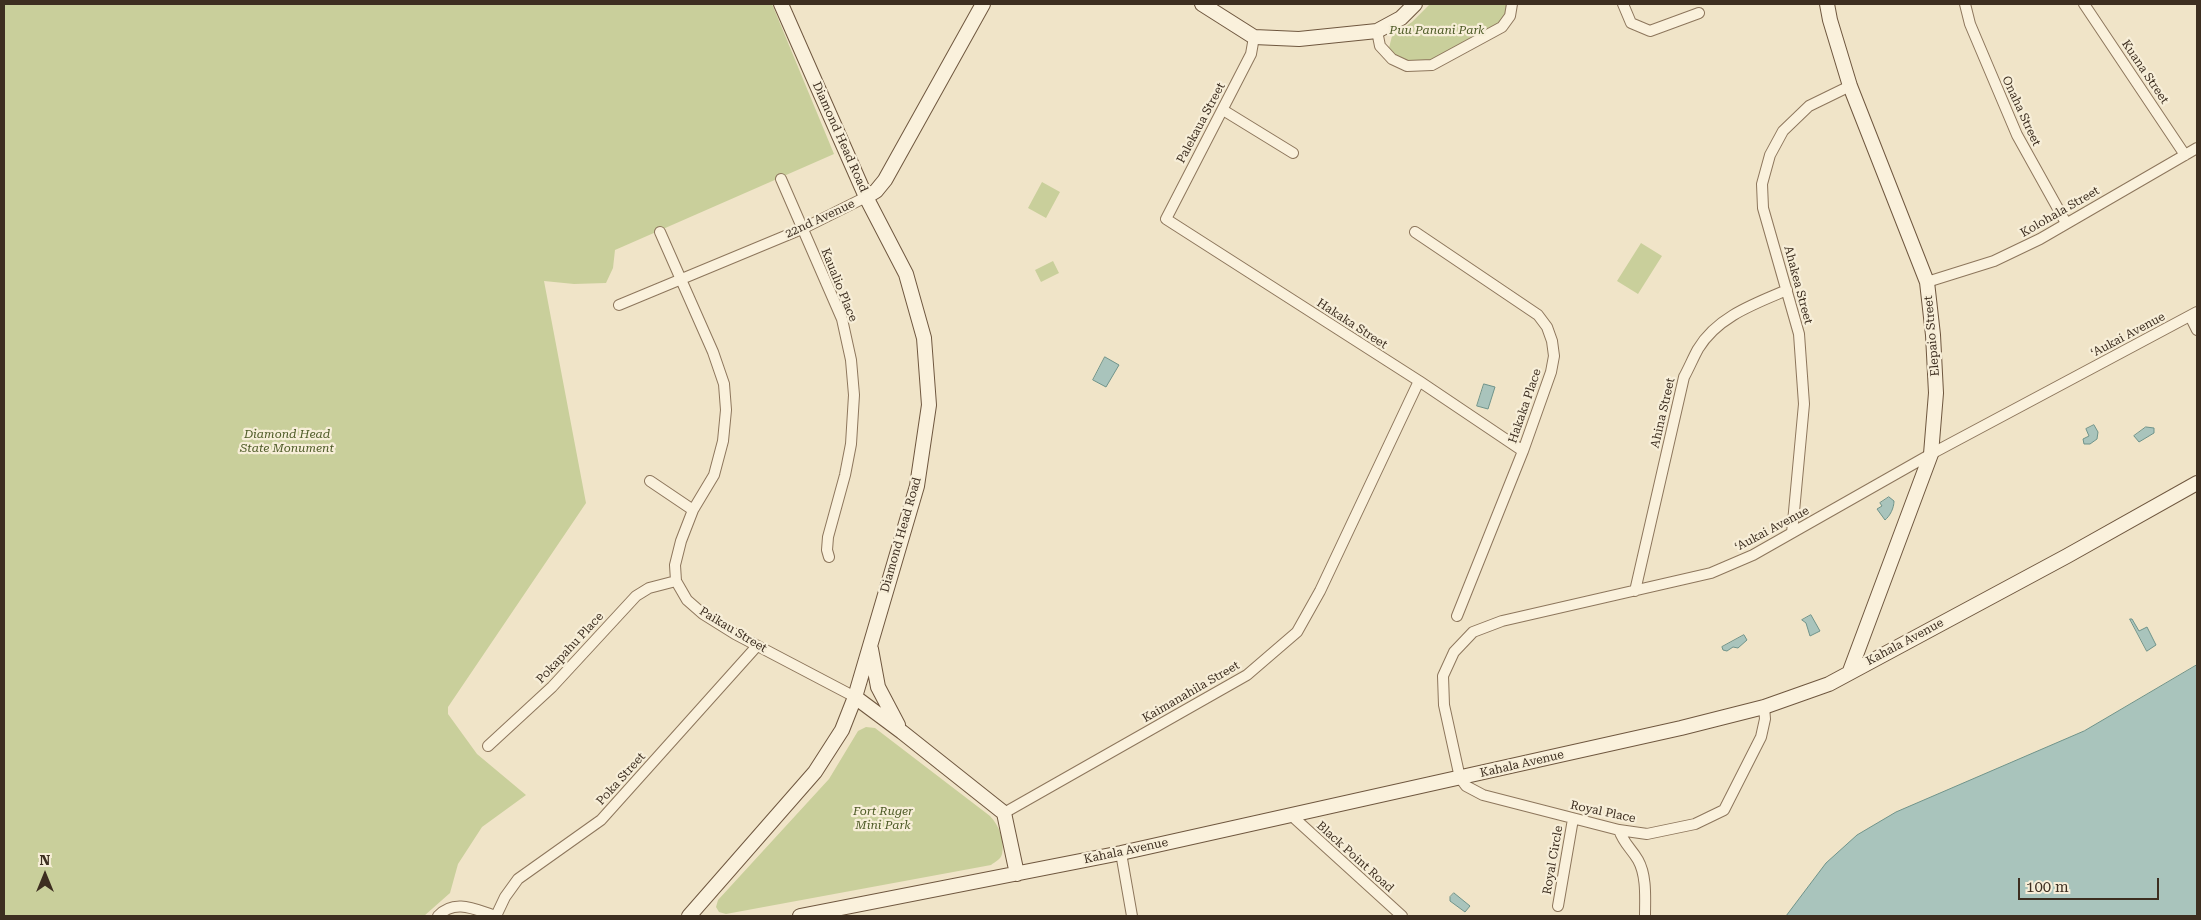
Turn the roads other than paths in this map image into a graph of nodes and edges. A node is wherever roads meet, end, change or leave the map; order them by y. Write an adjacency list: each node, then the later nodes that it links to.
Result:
1 (782, 4): 19 (street, Diamond Head Road)
2 (983, 4): 19 (street, 22nd Avenue)
3 (1202, 4): 12 (street)
4 (1416, 4): 11 (street)
5 (1512, 4): 11 (street)
6 (1623, 4): 10 (street)
7 (1827, 4): 13 (street, Elepaio Street)
8 (1965, 4): 21 (street, Onaha Street)
9 (2084, 4): 17 (street, Kuana Street)
10 (1699, 13)
11 (1378, 31): 12 (street)
12 (1254, 37): 14 (street, Palekaua Street)
13 (1850, 86): 26 (street, Elepaio Street); 27 (street, Ahakea Street)
14 (1223, 110): 16 (street); 20 (street, Palekaua Street)
15 (2197, 148): 17 (street, Kolohala Street)
16 (1293, 153)
17 (2185, 155): 21 (street, Kolohala Street)
18 (781, 179): 22 (street, Kaualio Place)
19 (866, 197): 22 (street, 22nd Avenue); 42 (street, Diamond Head Road)
20 (1166, 219): 31 (street, Hakaka Street)
21 (2066, 223): 26 (street, Kolohala Street)
22 (802, 229): 25 (street, 22nd Avenue); 38 (street, Kaualio Place)
23 (660, 232): 25 (street)
24 (1415, 232): 32 (street, Hakaka Place)
25 (681, 278): 28 (street, 22nd Avenue); 36 (street)
26 (1927, 282): 33 (street, Elepaio Street)
27 (1786, 290): 37 (street, Ahakea Street); 40 (street, Ahina Street)
28 (619, 305)
29 (2194, 314): 30 (street); 33 (street, ʻAukai Avenue)
30 (2197, 330)
31 (1419, 381): 32 (street, Hakaka Street); 50 (street, Kaimanahila Street)
32 (1523, 451): 41 (street, Hakaka Place)
33 (1931, 454): 37 (street, ʻAukai Avenue); 44 (street, Elepaio Street)
34 (650, 480): 36 (street)
35 (2197, 483): 44 (street, Kahala Avenue)
36 (693, 510): 39 (street)
37 (1792, 533): 40 (street, ʻAukai Avenue)
38 (829, 557)
39 (676, 581): 43 (street, Paikau Street); 48 (street, Pokapahu Place)
40 (1635, 591): 49 (street, ʻAukai Avenue)
41 (1457, 616)
42 (870, 644): 45 (street, Diamond Head Road); 47 (street)
43 (757, 646): 45 (street, Paikau Street); 58 (street, Poka Street)
44 (1850, 672): 46 (street, Kahala Avenue)
45 (855, 697): 47 (street, Paikau Street); 59 (street, Diamond Head Road)
46 (1764, 707): 49 (street, Kahala Avenue); 53 (street, Royal Place)
47 (902, 732): 50 (street, Paikau Street)
48 (488, 746)
49 (1460, 778): 51 (street, Kahala Avenue); 52 (street, Royal Place)
50 (1004, 813): 55 (street)
51 (1292, 816): 54 (street, Kahala Avenue); 62 (street, Black Point Road)
52 (1573, 819): 53 (street, Royal Place); 56 (street, Royal Circle)
53 (1619, 830): 63 (street)
54 (1121, 853): 55 (street, Kahala Avenue); 61 (street)
55 (1017, 874): 60 (street, Kahala Avenue)
56 (1558, 906)
57 (438, 916): 58 (street)
58 (496, 916)
59 (689, 916)
60 (800, 916)
61 (1132, 916)
62 (1402, 916)
63 (1645, 916)

